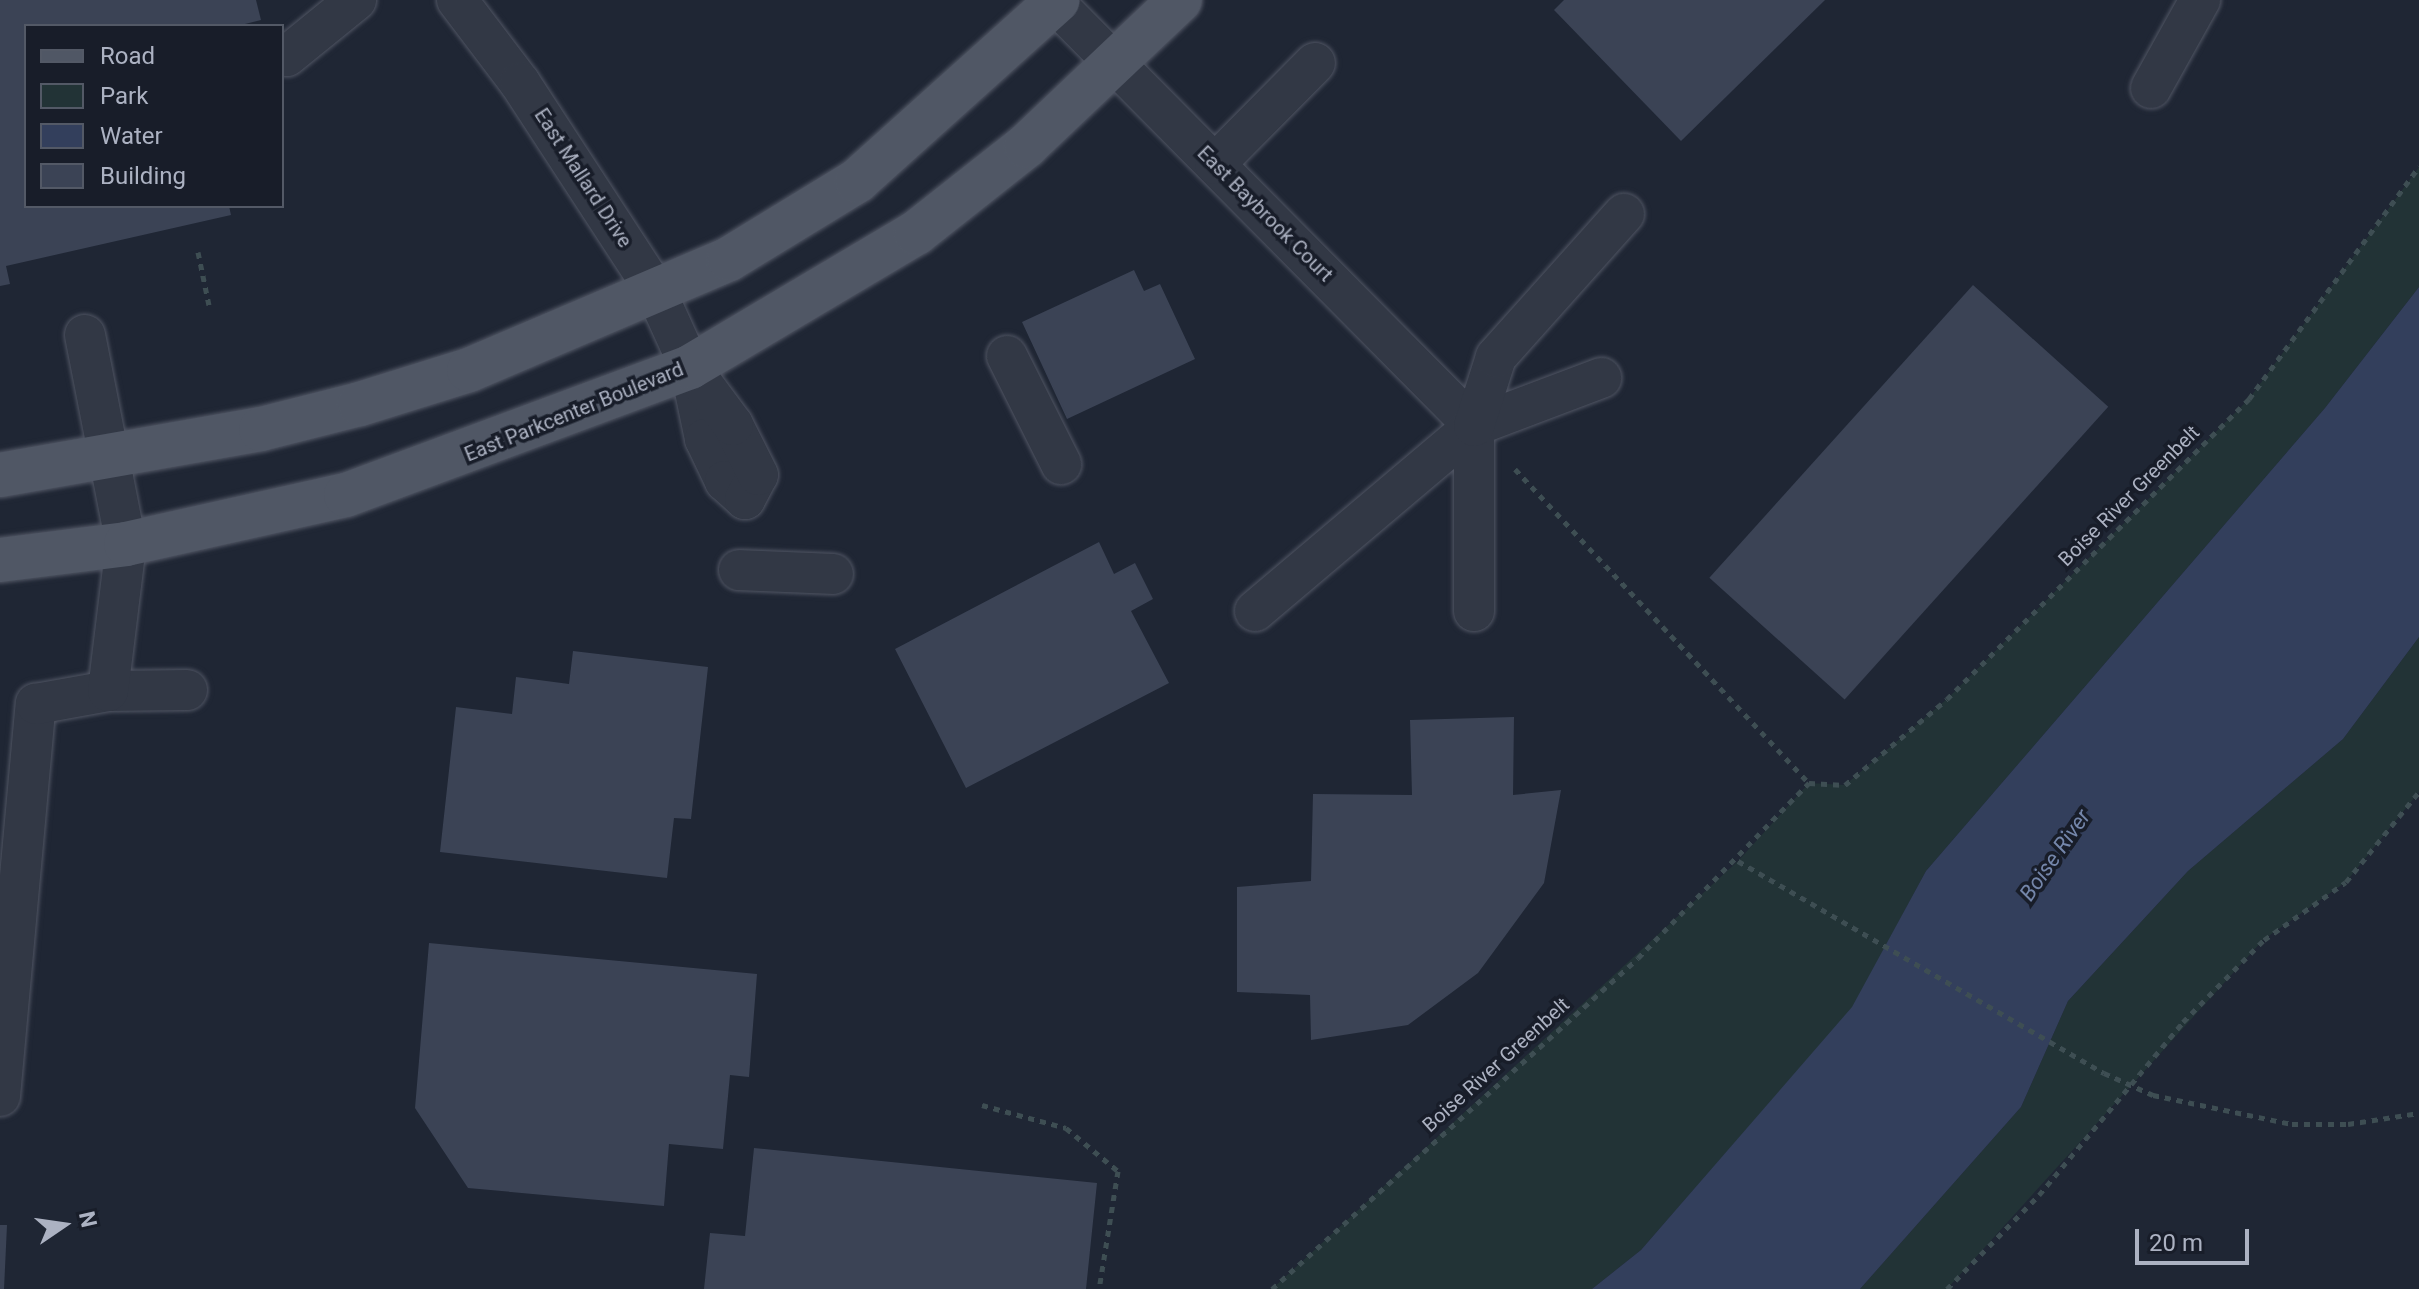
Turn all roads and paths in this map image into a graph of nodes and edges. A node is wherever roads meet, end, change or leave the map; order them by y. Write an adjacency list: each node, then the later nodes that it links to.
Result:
1 (356, 0): 6 (street)
2 (457, 0): 14 (street, East Mallard Drive)
3 (1180, 0): 8 (main road, East Parkcenter Boulevard)
4 (2200, 0): 9 (street)
5 (1056, 2): 8 (street, East Baybrook Court); 14 (main road)
6 (287, 56)
7 (1315, 63): 10 (street)
8 (1116, 65): 10 (street, East Baybrook Court); 18 (main road, East Parkcenter Boulevard)
9 (2151, 88)
10 (1215, 164): 20 (street, East Baybrook Court)
11 (2419, 167): 33 (path, Boise River Greenbelt)
12 (1624, 214): 20 (street)
13 (198, 252): 15 (path)
14 (656, 292): 18 (street, East Mallard Drive); 21 (main road)
15 (209, 305)
16 (85, 335): 21 (street)
17 (1007, 356): 22 (street)
18 (690, 367): 25 (main road, East Parkcenter Boulevard)
19 (1601, 378): 20 (street)
20 (1474, 426): 29 (street); 30 (street)
21 (109, 456): 24 (main road); 25 (street)
22 (1061, 464)
23 (1515, 469): 33 (path)
24 (0, 475)
25 (126, 544): 26 (main road, East Parkcenter Boulevard); 32 (street)
26 (0, 560)
27 (739, 570): 28 (street)
28 (833, 574)
29 (1255, 611)
30 (1474, 611)
31 (187, 690): 32 (street)
32 (108, 691): 37 (street)
33 (1809, 783): 35 (path, Boise River Greenbelt)
34 (2419, 792): 36 (path)
35 (1738, 861): 36 (path); 41 (path, Boise River Greenbelt)
36 (2131, 1085): 39 (path); 42 (path)
37 (0, 1096)
38 (982, 1105): 40 (path)
39 (2419, 1113)
40 (1099, 1289)
41 (1272, 1289)
42 (1947, 1289)

